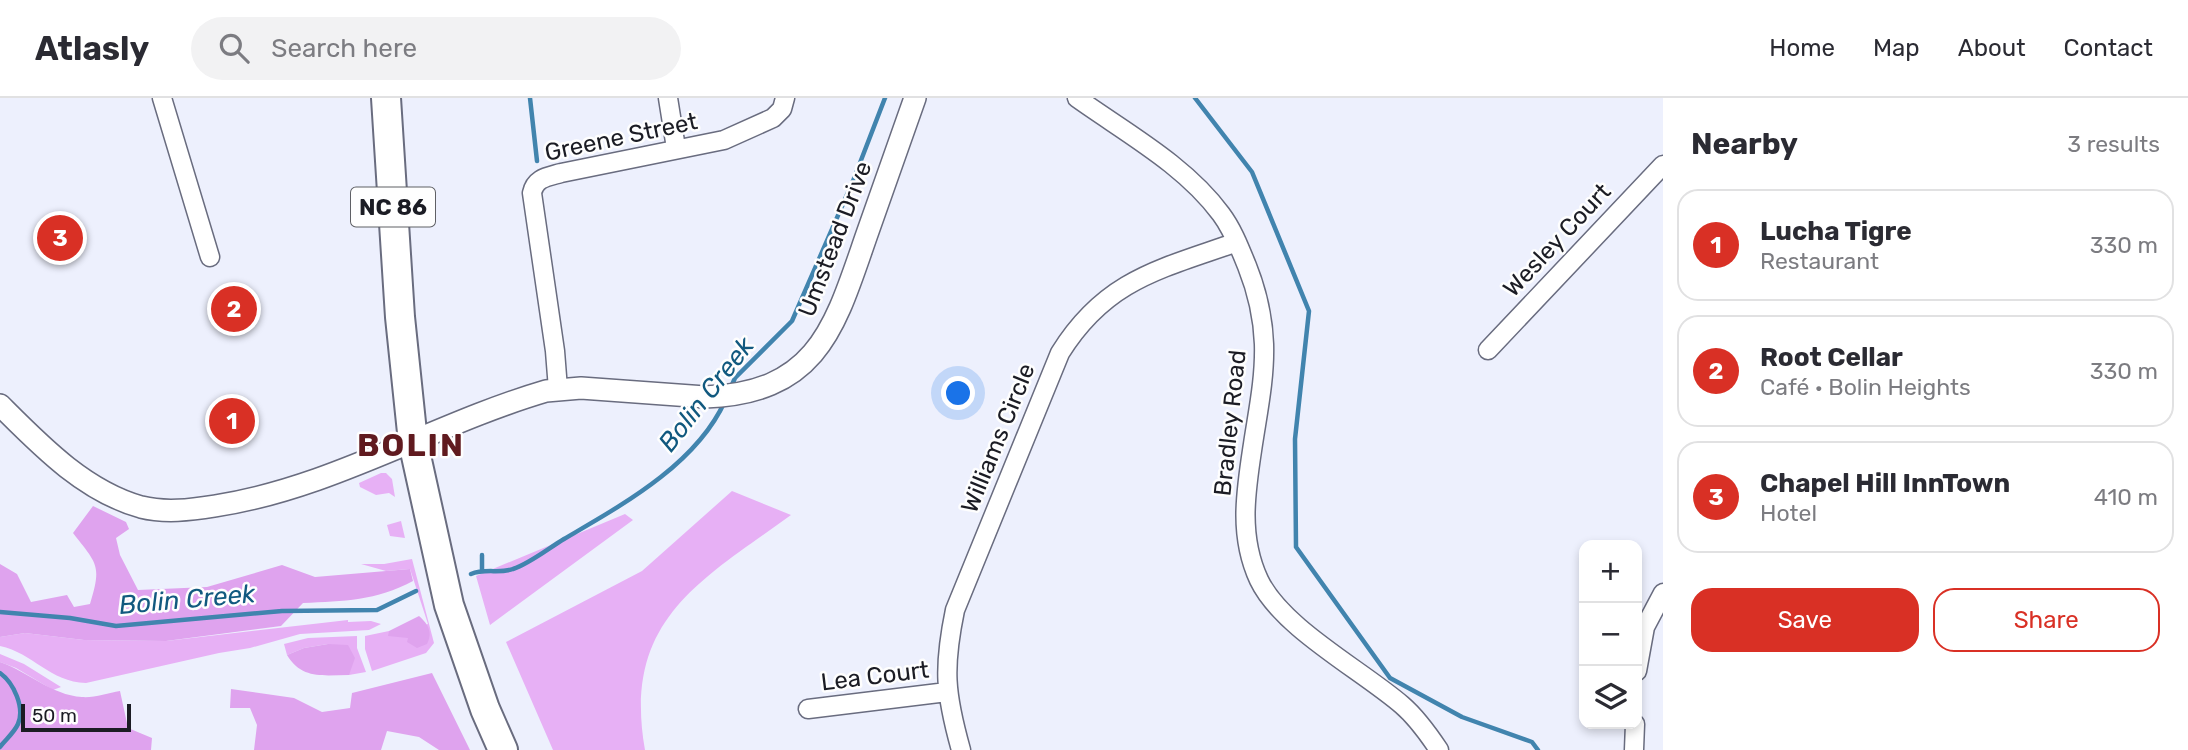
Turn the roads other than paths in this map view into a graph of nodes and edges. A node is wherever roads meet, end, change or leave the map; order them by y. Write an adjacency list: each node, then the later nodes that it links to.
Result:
1 (162, 98): 10 (street)
2 (386, 98): 14 (main road, NC 86)
3 (668, 98): 7 (street)
4 (785, 98): 7 (street, Greene Street)
5 (915, 98): 12 (street, Umstead Drive)
6 (1077, 98): 9 (street, Bradley Road)
7 (676, 149): 12 (street, Greene Street)
8 (1663, 165): 11 (street, Wesley Court)
9 (1237, 242): 17 (street, Williams Circle); 22 (street, Bradley Road)
10 (210, 257)
11 (1488, 350)
12 (558, 389): 14 (street, Umstead Drive)
13 (0, 405): 14 (street, Umstead Drive)
14 (413, 442): 20 (main road, NC 86)
15 (1663, 593): 16 (street)
16 (1638, 666)
17 (947, 692): 18 (street, Lea Court); 21 (street, Williams Circle)
18 (808, 709)
19 (1635, 729): 23 (street)
20 (503, 750)
21 (961, 750)
22 (1439, 750)
23 (1634, 750)

